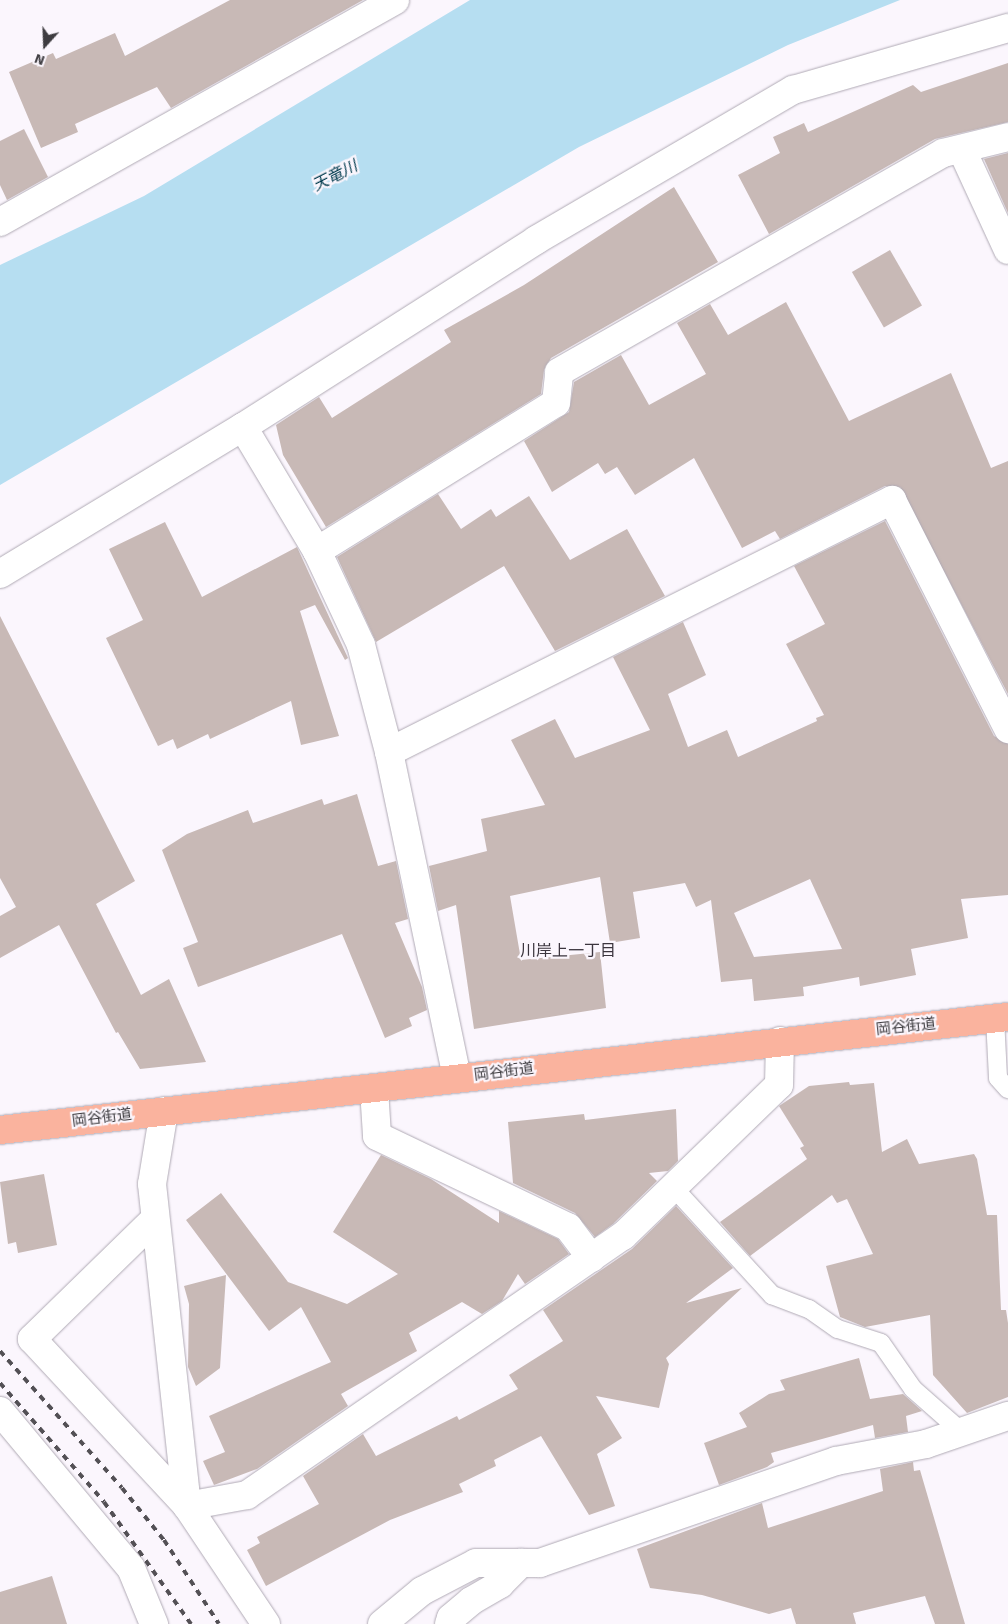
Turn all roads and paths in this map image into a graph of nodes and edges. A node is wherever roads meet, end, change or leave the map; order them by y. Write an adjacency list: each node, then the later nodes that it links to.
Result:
1 (395, 0): 5 (street)
2 (1008, 28): 7 (street)
3 (1008, 137): 4 (street)
4 (962, 150): 6 (street); 8 (street)
5 (0, 222)
6 (1008, 250)
7 (242, 427): 8 (street); 9 (street)
8 (317, 552): 11 (street)
9 (0, 574)
10 (1008, 729): 11 (street)
11 (389, 752): 14 (street)
12 (1001, 1018): 13 (main road, 岡谷街道); 16 (lane)
13 (780, 1041): 14 (main road, 岡谷街道); 19 (street)
14 (456, 1078): 15 (main road, 岡谷街道)
15 (374, 1089): 17 (main road, 岡谷街道); 21 (street)
16 (1008, 1089)
17 (164, 1111): 18 (main road, 岡谷街道); 20 (street)
18 (0, 1130)
19 (673, 1187): 21 (street); 24 (lane)
20 (155, 1219): 25 (street); 25 (street)
21 (591, 1258): 25 (street)
22 (0, 1411): 27 (street)
23 (1008, 1416): 24 (street)
24 (962, 1432): 26 (street)
25 (188, 1506): 28 (street)
26 (521, 1563): 29 (street); 30 (street)
27 (154, 1624)
28 (266, 1624)
29 (382, 1624)
30 (449, 1624)

